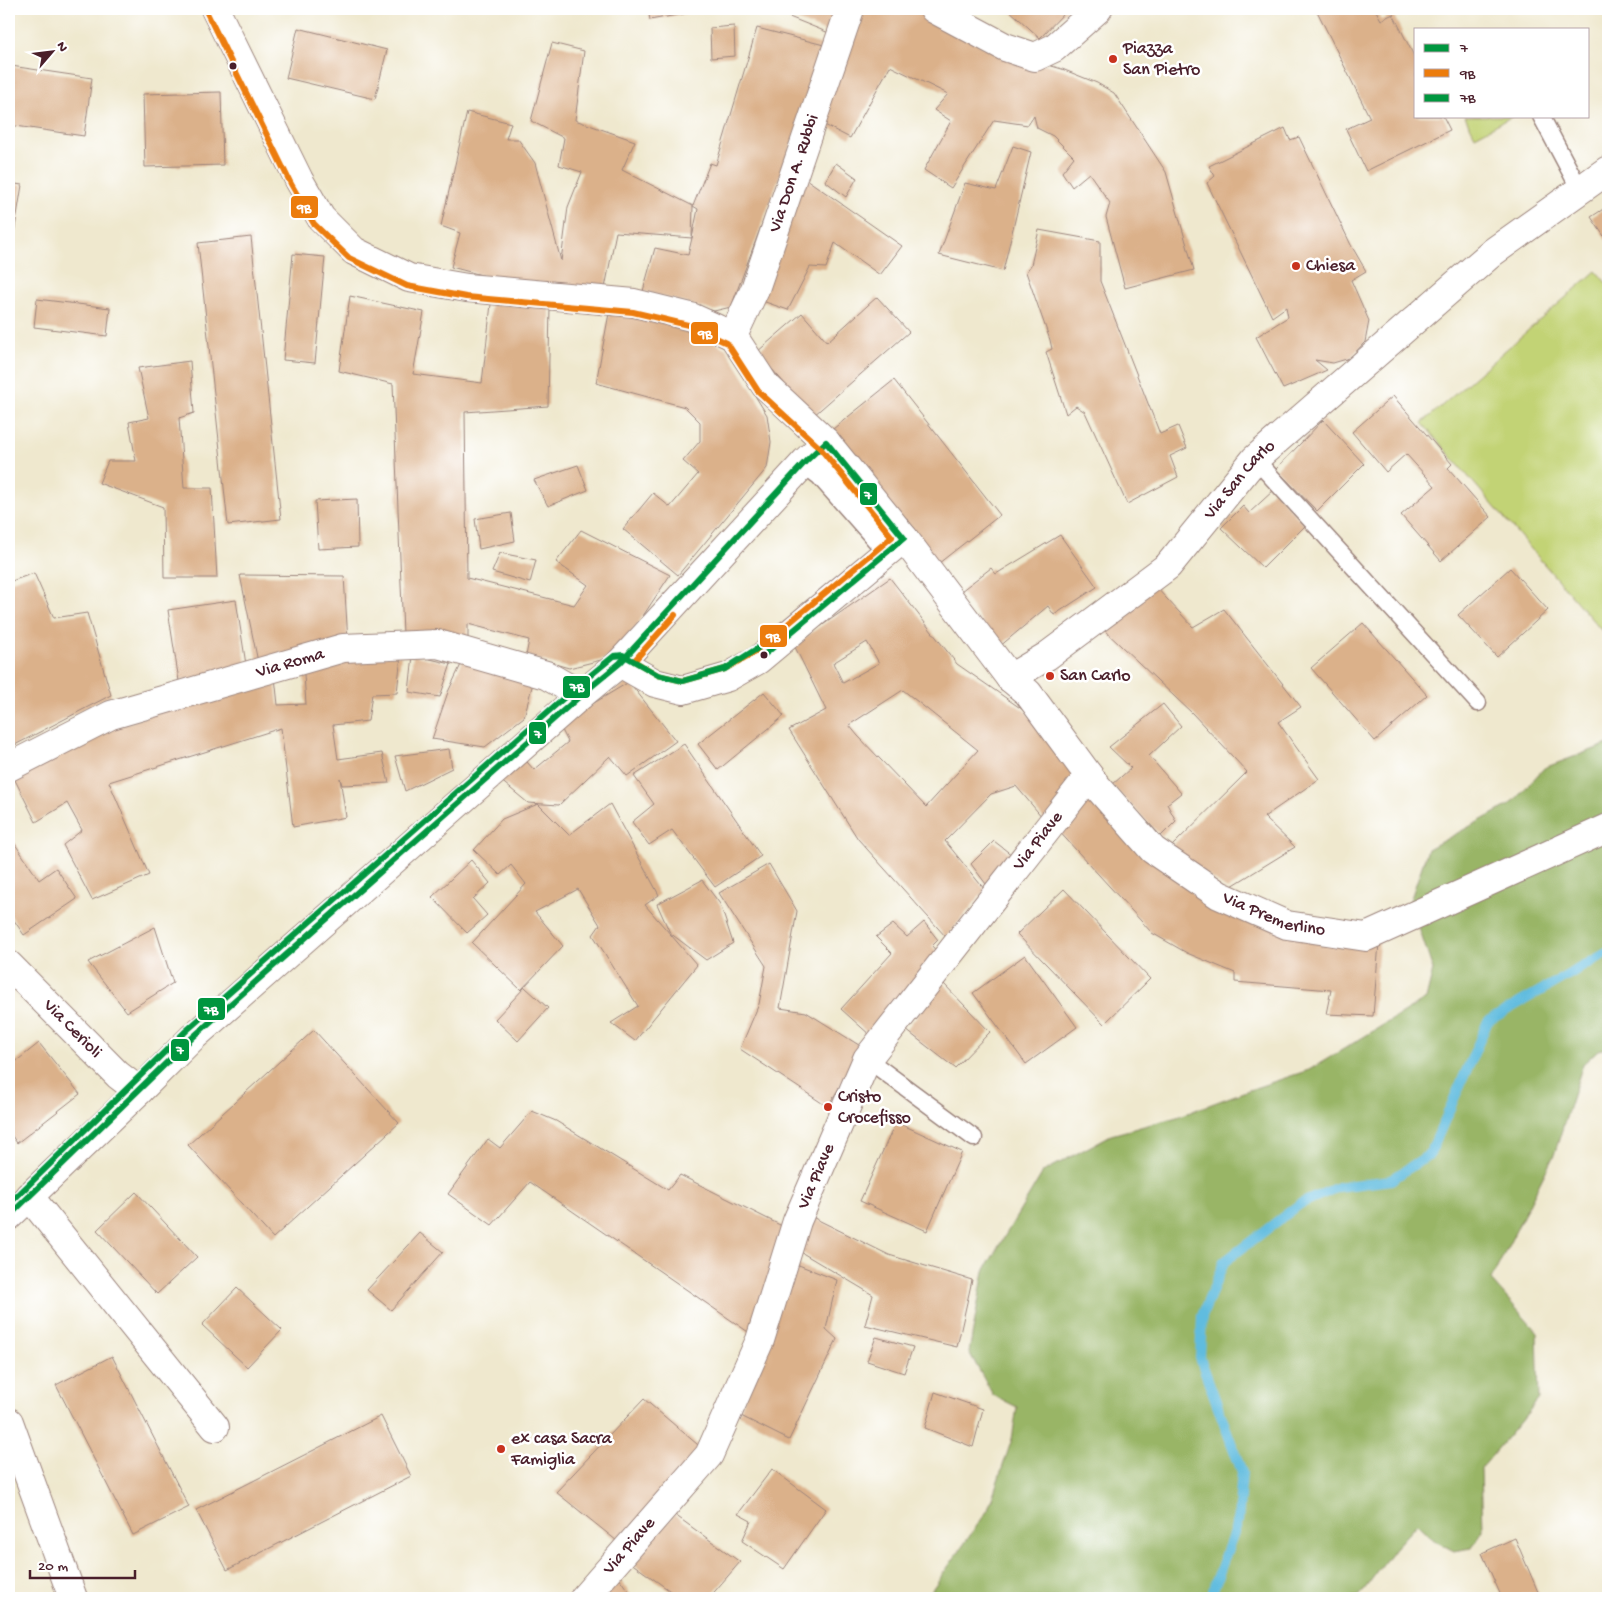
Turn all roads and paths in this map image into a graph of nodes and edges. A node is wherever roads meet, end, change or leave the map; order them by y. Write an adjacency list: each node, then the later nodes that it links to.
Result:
1 (215, 9): 8 (street)
2 (850, 9): 8 (street, Via Don A. Rubbi)
3 (934, 9): 4 (street)
4 (1098, 9)
5 (1542, 118): 7 (lane)
6 (1608, 170): 7 (street, Via San Carlo)
7 (1580, 190): 10 (street, Via San Carlo)
8 (733, 336): 9 (street)
9 (826, 442): 11 (street); 12 (street)
10 (1255, 459): 14 (street, Via San Carlo); 16 (lane)
11 (806, 461): 12 (street); 13 (street)
12 (896, 545): 13 (street); 14 (street)
13 (620, 663): 15 (street)
14 (1010, 678): 18 (street, Via Premerlino)
15 (581, 695): 17 (street, Via Roma); 22 (street)
16 (1478, 703)
17 (9, 767)
18 (1090, 776): 19 (street, Via Premerlino); 21 (street, Via Piave)
19 (1608, 828)
20 (9, 965): 22 (street, Via Cerioli)
21 (867, 1058): 23 (lane); 29 (street, Via Piave)
22 (139, 1091): 24 (street)
23 (974, 1138)
24 (29, 1196): 25 (street); 27 (street)
25 (9, 1216)
26 (9, 1422): 28 (street)
27 (215, 1427)
28 (73, 1598)
29 (584, 1598)

